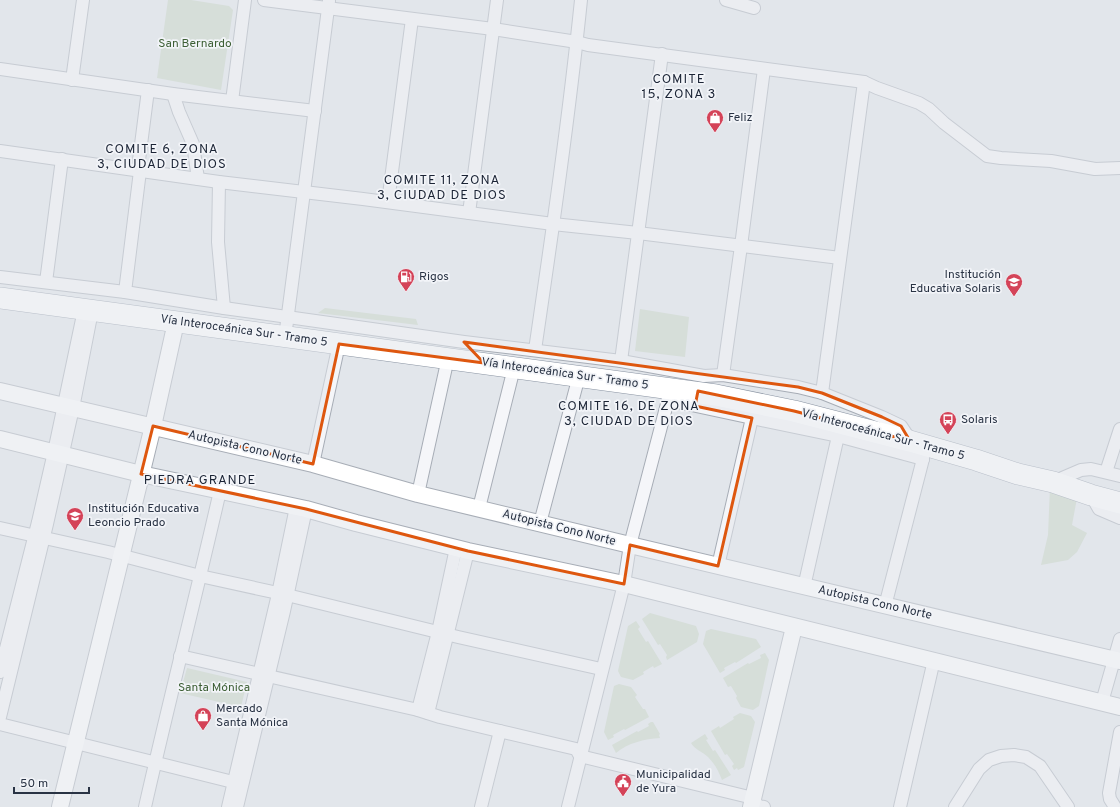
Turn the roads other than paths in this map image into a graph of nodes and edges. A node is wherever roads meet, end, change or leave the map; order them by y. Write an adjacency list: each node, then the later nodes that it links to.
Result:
1 (83, 0): 15 (street)
2 (245, 0): 19 (street)
3 (264, 0): 7 (street)
4 (497, 0): 10 (street)
5 (581, 0): 11 (street)
6 (726, 0): 8 (street)
7 (329, 4): 9 (street); 20 (street)
8 (754, 8)
9 (412, 19): 10 (street); 28 (street)
10 (493, 29): 11 (street); 29 (street)
11 (577, 42): 12 (street); 30 (street)
12 (662, 54): 13 (street); 31 (street)
13 (764, 68): 16 (street); 32 (street)
14 (0, 69): 15 (street)
15 (72, 80): 17 (street)
16 (864, 82): 23 (street); 33 (street)
17 (148, 90): 18 (street); 24 (street)
18 (173, 94): 19 (street); 25 (street)
19 (232, 101): 20 (street)
20 (315, 111): 27 (street)
21 (0, 151): 22 (street)
22 (62, 159): 24 (street); 35 (street)
23 (1120, 168)
24 (140, 171): 25 (street); 36 (street)
25 (198, 179): 26 (street)
26 (219, 182): 27 (street); 38 (street)
27 (304, 191): 28 (street); 40 (street)
28 (388, 202): 29 (street)
29 (469, 212): 30 (street)
30 (553, 224): 31 (street); 45 (street)
31 (638, 233): 32 (street); 47 (street)
32 (742, 246): 33 (street); 50 (street)
33 (840, 258): 53 (street)
34 (0, 277): 35 (street)
35 (46, 282): 36 (street)
36 (125, 292): 38 (street)
37 (0, 298): 39 (highway, Vía Interoceánica Sur - Tramo 5)
38 (224, 308): 40 (street)
39 (88, 310): 41 (highway, Vía Interoceánica Sur - Tramo 5); 55 (street)
40 (287, 317): 42 (street); 43 (street)
41 (176, 322): 42 (highway, Vía Interoceánica Sur - Tramo 5); 57 (main road)
42 (285, 337): 44 (highway, Vía Interoceánica Sur - Tramo 5)
43 (464, 342): 45 (street); 48 (street)
44 (339, 344): 46 (highway, Vía Interoceánica Sur - Tramo 5); 64 (street)
45 (535, 350): 47 (street)
46 (448, 358): 48 (highway, Vía Interoceánica Sur - Tramo 5); 70 (street)
47 (621, 361): 50 (street)
48 (484, 363): 49 (highway, Vía Interoceánica Sur - Tramo 5)
49 (514, 368): 51 (highway, Vía Interoceánica Sur - Tramo 5); 74 (street)
50 (723, 375): 53 (street)
51 (579, 376): 54 (highway, Vía Interoceánica Sur - Tramo 5); 76 (street)
52 (0, 391): 55 (main road, Autopista Cono Norte)
53 (822, 393): 61 (street)
54 (667, 394): 56 (street); 61 (highway, Vía Interoceánica Sur - Tramo 5); 79 (street)
55 (68, 407): 57 (main road, Autopista Cono Norte); 62 (street)
56 (752, 418): 59 (street); 82 (street)
57 (153, 426): 64 (main road, Autopista Cono Norte); 66 (main road)
58 (1120, 429): 65 (street)
59 (838, 436): 63 (street); 85 (street)
60 (0, 439): 62 (main road)
61 (910, 441): 63 (street); 68 (highway, Vía Interoceánica Sur - Tramo 5)
62 (58, 453): 66 (main road); 78 (street)
63 (923, 459): 87 (street)
64 (313, 464): 70 (main road, Autopista Cono Norte)
65 (1106, 472): 67 (street); 68 (street)
66 (141, 474): 69 (main road); 81 (main road)
67 (1120, 476)
68 (1053, 482): 71 (highway, Vía Interoceánica Sur - Tramo 5)
69 (220, 491): 73 (main road); 83 (street)
70 (418, 494): 74 (main road, Autopista Cono Norte)
71 (1091, 495): 72 (highway, Vía Interoceánica Sur - Tramo 5); 75 (street)
72 (1120, 503)
73 (301, 508): 80 (main road); 86 (street)
74 (479, 508): 76 (main road, Autopista Cono Norte)
75 (1120, 518)
76 (540, 523): 79 (main road, Autopista Cono Norte)
77 (0, 528): 78 (street)
78 (39, 537): 81 (street); 95 (street); 100 (street)
79 (630, 545): 82 (main road, Autopista Cono Norte); 84 (street)
80 (462, 550): 84 (main road); 89 (street)
81 (121, 555): 83 (street); 104 (main road)
82 (718, 566): 85 (main road, Autopista Cono Norte)
83 (200, 576): 86 (street); 91 (street)
84 (624, 584): 88 (main road); 94 (street)
85 (804, 587): 87 (main road, Autopista Cono Norte)
86 (283, 594): 89 (street); 96 (street)
87 (885, 606): 93 (main road, Autopista Cono Norte)
88 (794, 627): 92 (main road); 108 (main road)
89 (443, 633): 94 (street); 99 (street)
90 (1120, 639): 93 (street)
91 (180, 656): 96 (street); 106 (street)
92 (934, 660): 97 (main road); 115 (street)
93 (1117, 660): 97 (street)
94 (602, 669): 105 (street)
95 (0, 672)
96 (264, 675): 99 (street); 107 (street)
97 (1102, 702): 98 (main road)
98 (1120, 707)
99 (423, 712): 102 (street)
100 (0, 717)
101 (0, 724): 104 (street)
102 (500, 731): 105 (street); 113 (street)
103 (1120, 732): 118 (street)
104 (75, 743): 106 (street); 109 (main road)
105 (580, 756): 108 (street); 114 (street)
106 (155, 762): 107 (street); 110 (street)
107 (238, 783): 111 (street); 112 (street)
108 (756, 804)
109 (60, 807)
110 (145, 807)
111 (228, 807)
112 (237, 807)
113 (481, 807)
114 (568, 807)
115 (900, 807)
116 (955, 807): 117 (street)
117 (1068, 807)
118 (1115, 807)

